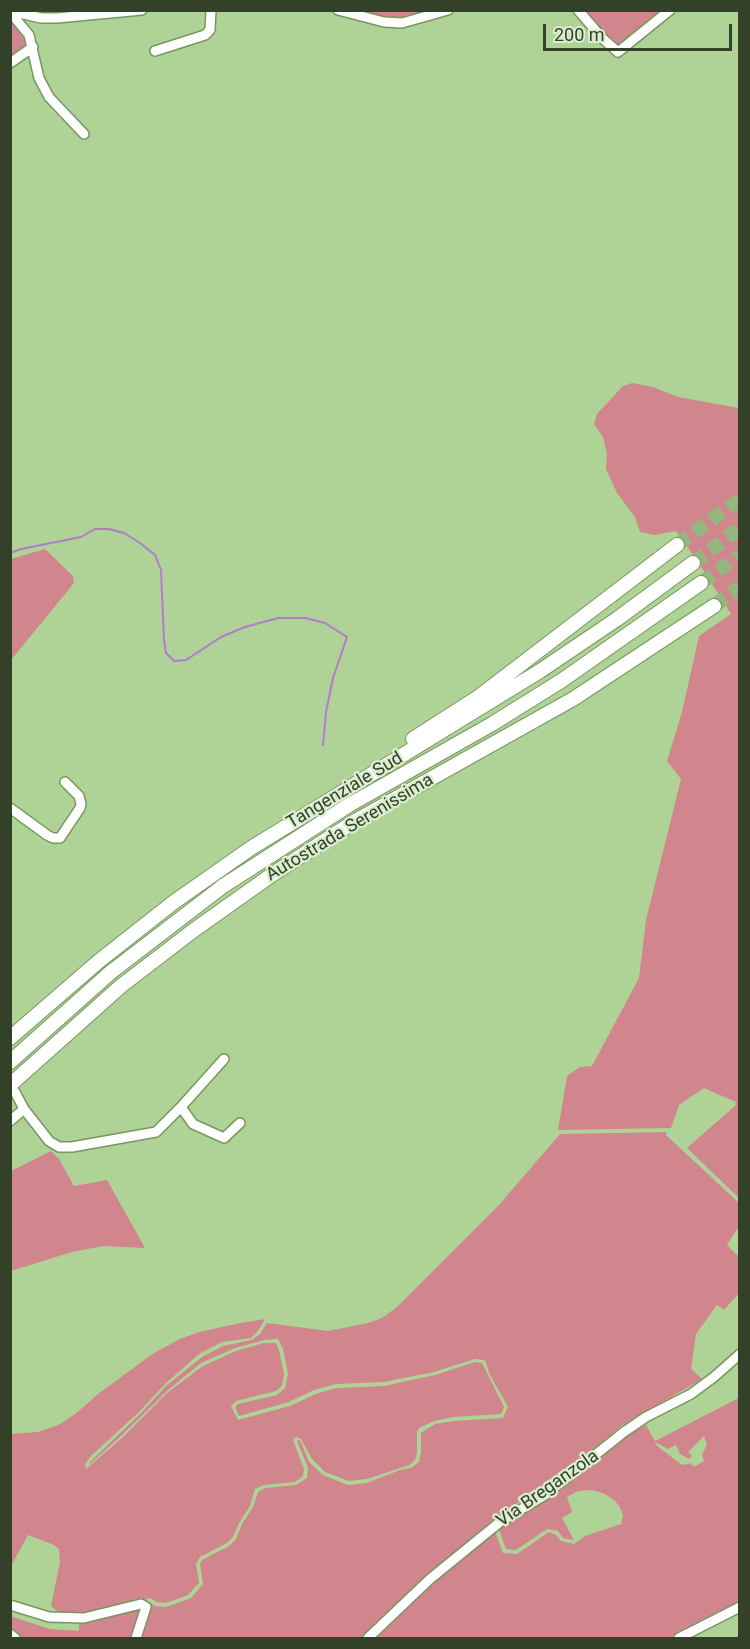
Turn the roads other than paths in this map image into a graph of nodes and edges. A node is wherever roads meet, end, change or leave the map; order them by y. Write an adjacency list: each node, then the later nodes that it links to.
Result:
1 (142, 10): 7 (street)
2 (211, 10): 9 (street)
3 (338, 10): 4 (street)
4 (448, 10)
5 (578, 10): 6 (street)
6 (670, 10)
7 (10, 12): 8 (street)
8 (33, 47): 10 (street); 11 (street)
9 (155, 51)
10 (10, 63)
11 (84, 134)
12 (677, 545): 18 (highway, Tangenziale Sud)
13 (693, 563): 19 (highway, Tangenziale Sud)
14 (700, 583): 21 (highway, Autostrada Serenissima)
15 (714, 606): 22 (highway, Autostrada Serenissima)
16 (65, 782): 17 (street)
17 (10, 808)
18 (10, 1026)
19 (10, 1038)
20 (224, 1059): 23 (street)
21 (10, 1062)
22 (13, 1089): 24 (street)
23 (181, 1107): 24 (street); 26 (street)
24 (24, 1109): 25 (street)
25 (10, 1121)
26 (240, 1123)
27 (740, 1354): 33 (street, Via Breganzola)
28 (10, 1605): 32 (street)
29 (740, 1607): 34 (street)
30 (10, 1634): 31 (street)
31 (15, 1638)
32 (136, 1638)
33 (368, 1638)
34 (679, 1638)

